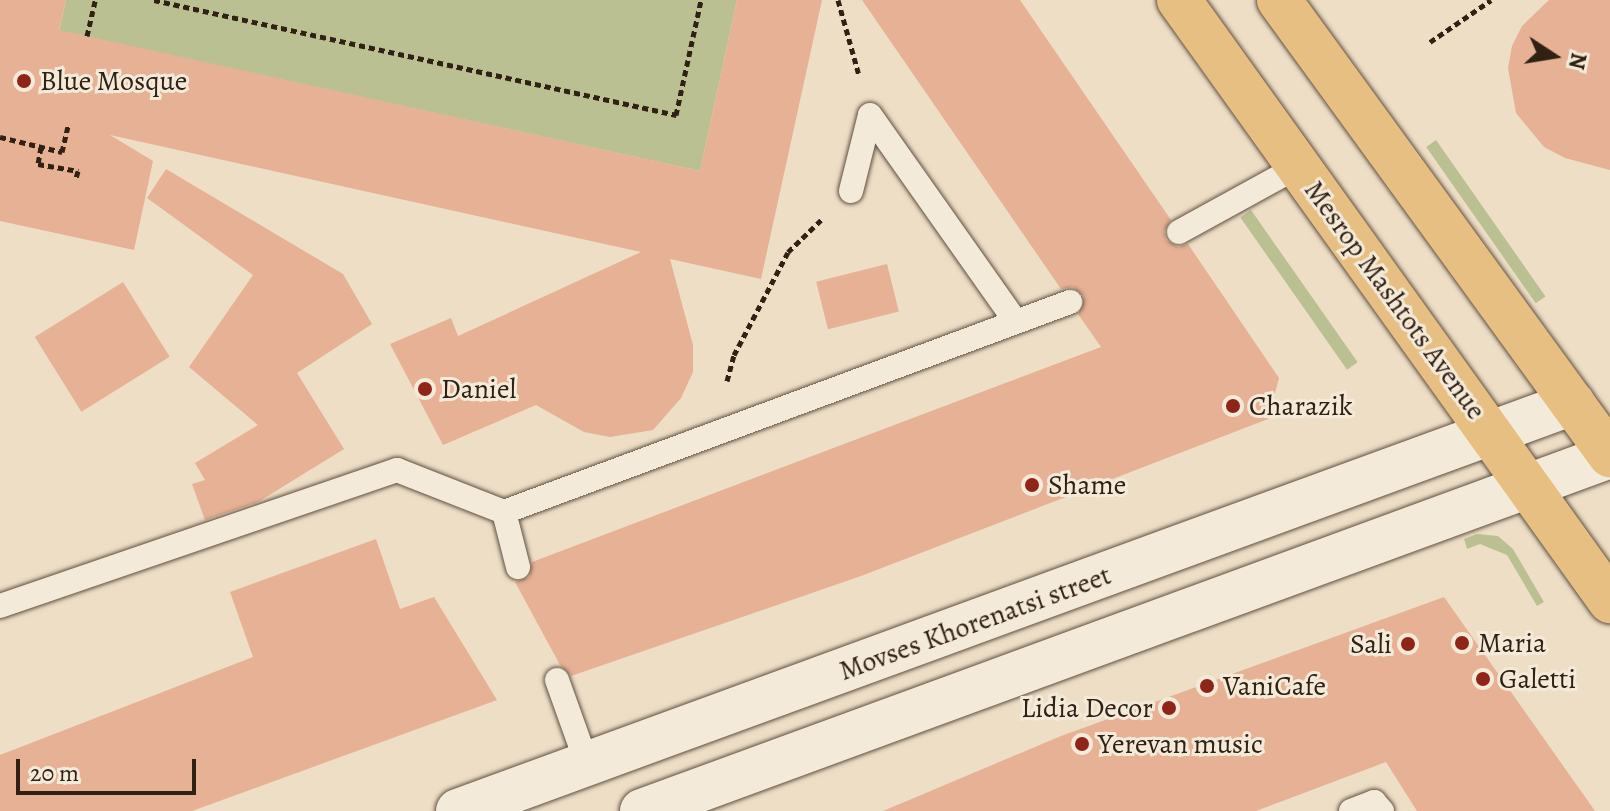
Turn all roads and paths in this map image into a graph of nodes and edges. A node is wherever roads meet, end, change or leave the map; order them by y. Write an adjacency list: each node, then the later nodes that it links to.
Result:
1 (95, 0): 8 (path)
2 (154, 0): 3 (path)
3 (701, 0)
4 (838, 0): 10 (path)
5 (1179, 0): 14 (highway, Mesrop Mashtots Avenue)
6 (1279, 0): 20 (highway)
7 (1491, 0): 9 (path)
8 (87, 36)
9 (1430, 42)
10 (870, 115): 16 (lane); 19 (lane)
11 (68, 126): 13 (path)
12 (0, 137): 13 (path)
13 (41, 147): 15 (path)
14 (1299, 166): 17 (lane); 21 (highway, Mesrop Mashtots Avenue)
15 (76, 178)
16 (851, 191): 22 (path)
17 (1179, 232)
18 (1070, 302): 19 (lane)
19 (1016, 322): 22 (lane)
20 (1573, 403): 21 (main road, Movses Khorenatsi street); 23 (highway)
21 (1493, 435): 24 (highway, Mesrop Mashtots Avenue); 30 (main road, Movses Khorenatsi street)
22 (710, 438): 25 (lane)
23 (1610, 455): 24 (main road)
24 (1530, 487): 27 (highway, Mesrop Mashtots Avenue); 33 (main road)
25 (504, 512): 26 (lane); 28 (lane)
26 (518, 567)
27 (1610, 601)
28 (0, 606)
29 (557, 680): 30 (lane)
30 (600, 760): 31 (main road, Movses Khorenatsi street); 32 (main road)
31 (458, 811)
32 (633, 811)
33 (642, 811)
34 (1351, 811): 35 (lane)
35 (1382, 811)

